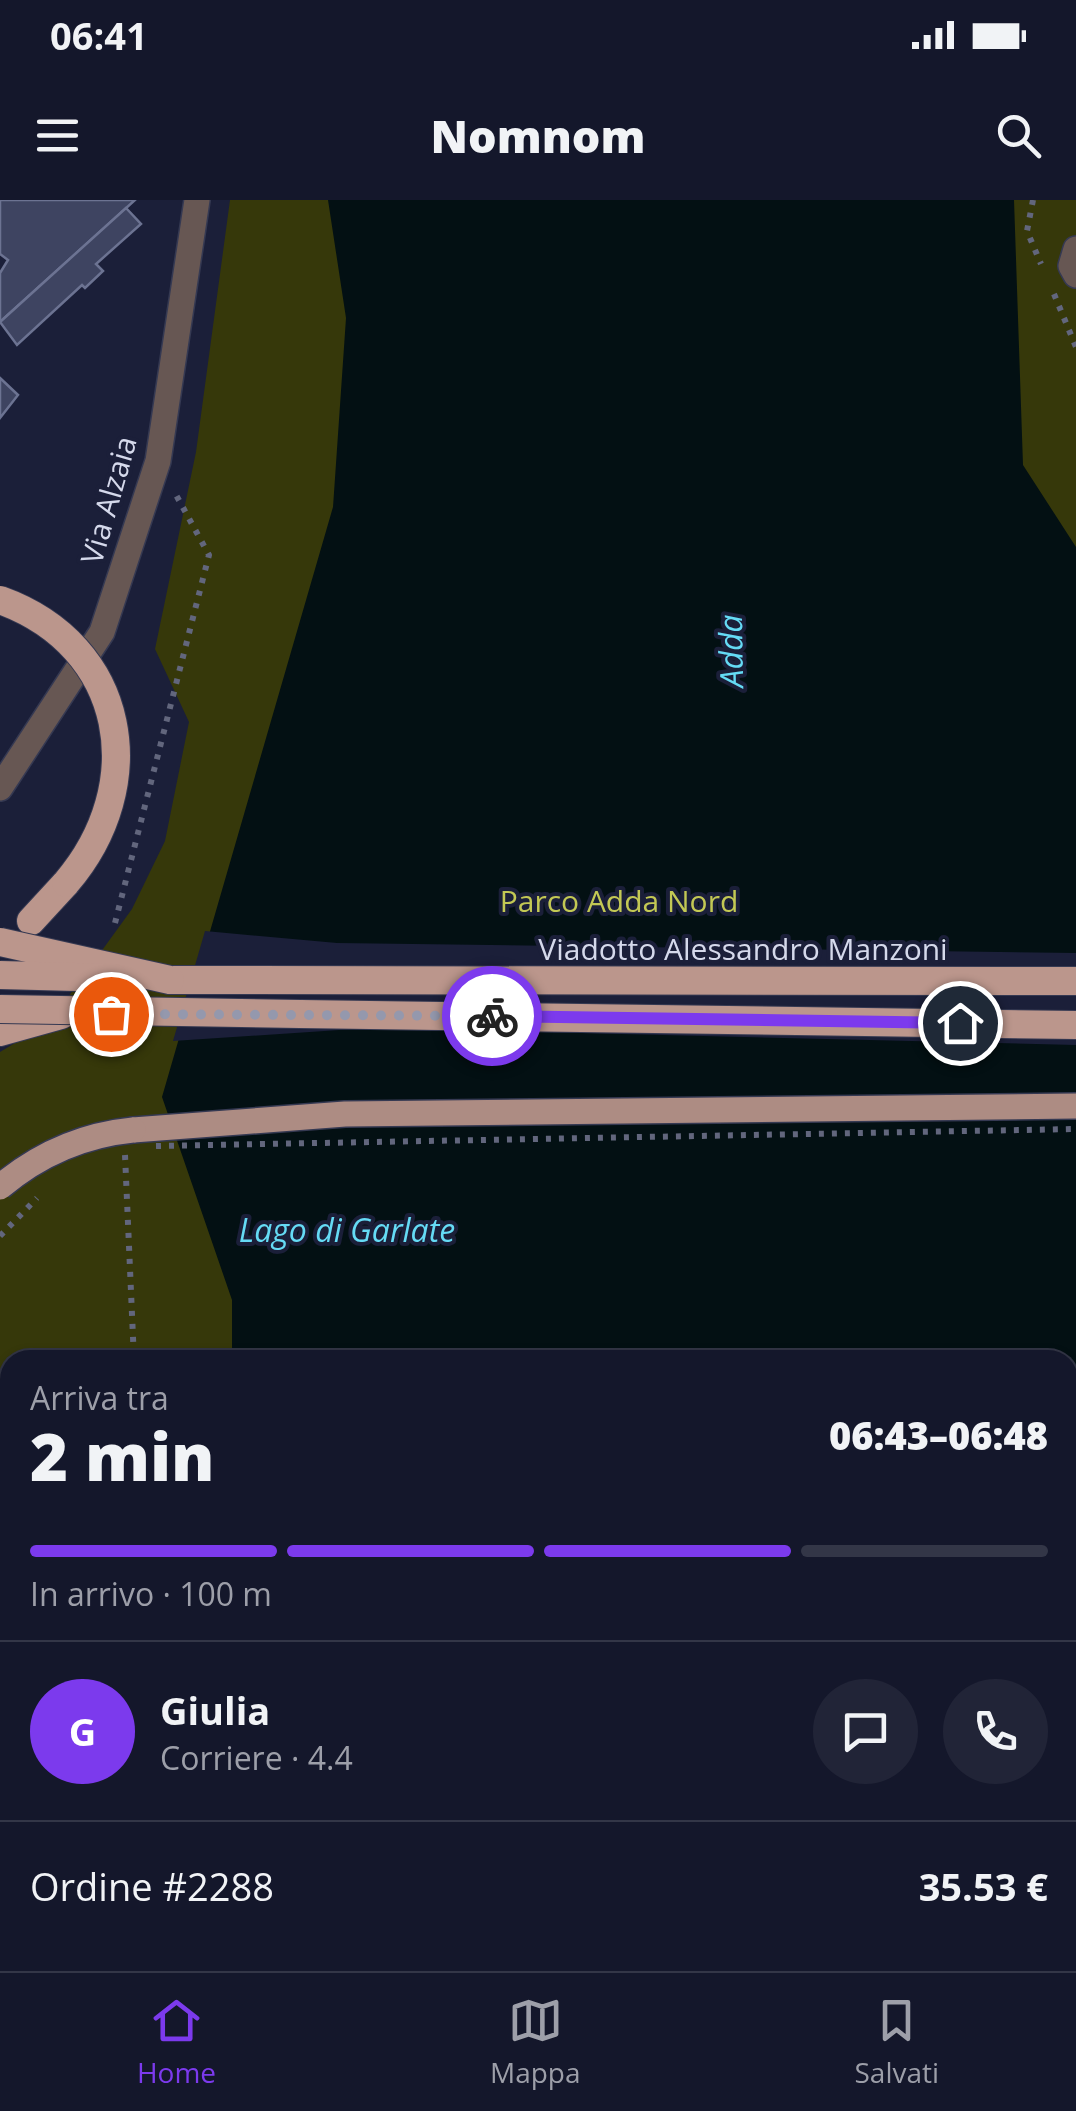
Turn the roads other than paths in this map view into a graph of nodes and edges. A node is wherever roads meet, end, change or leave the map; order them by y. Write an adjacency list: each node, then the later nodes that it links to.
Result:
1 (197, 200): 5 (street, Via Alzaia)
2 (1076, 249): 3 (street)
3 (1076, 275)
4 (0, 600): 6 (highway, bridge)
5 (0, 788)
6 (32, 921)
7 (0, 942): 9 (highway, bridge)
8 (0, 975): 9 (highway, bridge)
9 (170, 980): 10 (highway, Viadotto Alessandro Manzoni)
10 (1076, 981)
11 (0, 1010): 12 (highway, bridge)
12 (300, 1014): 13 (highway); 14 (highway, bridge)
13 (1076, 1024)
14 (0, 1032)
15 (1076, 1106): 16 (main road, bridge)
16 (0, 1187)

